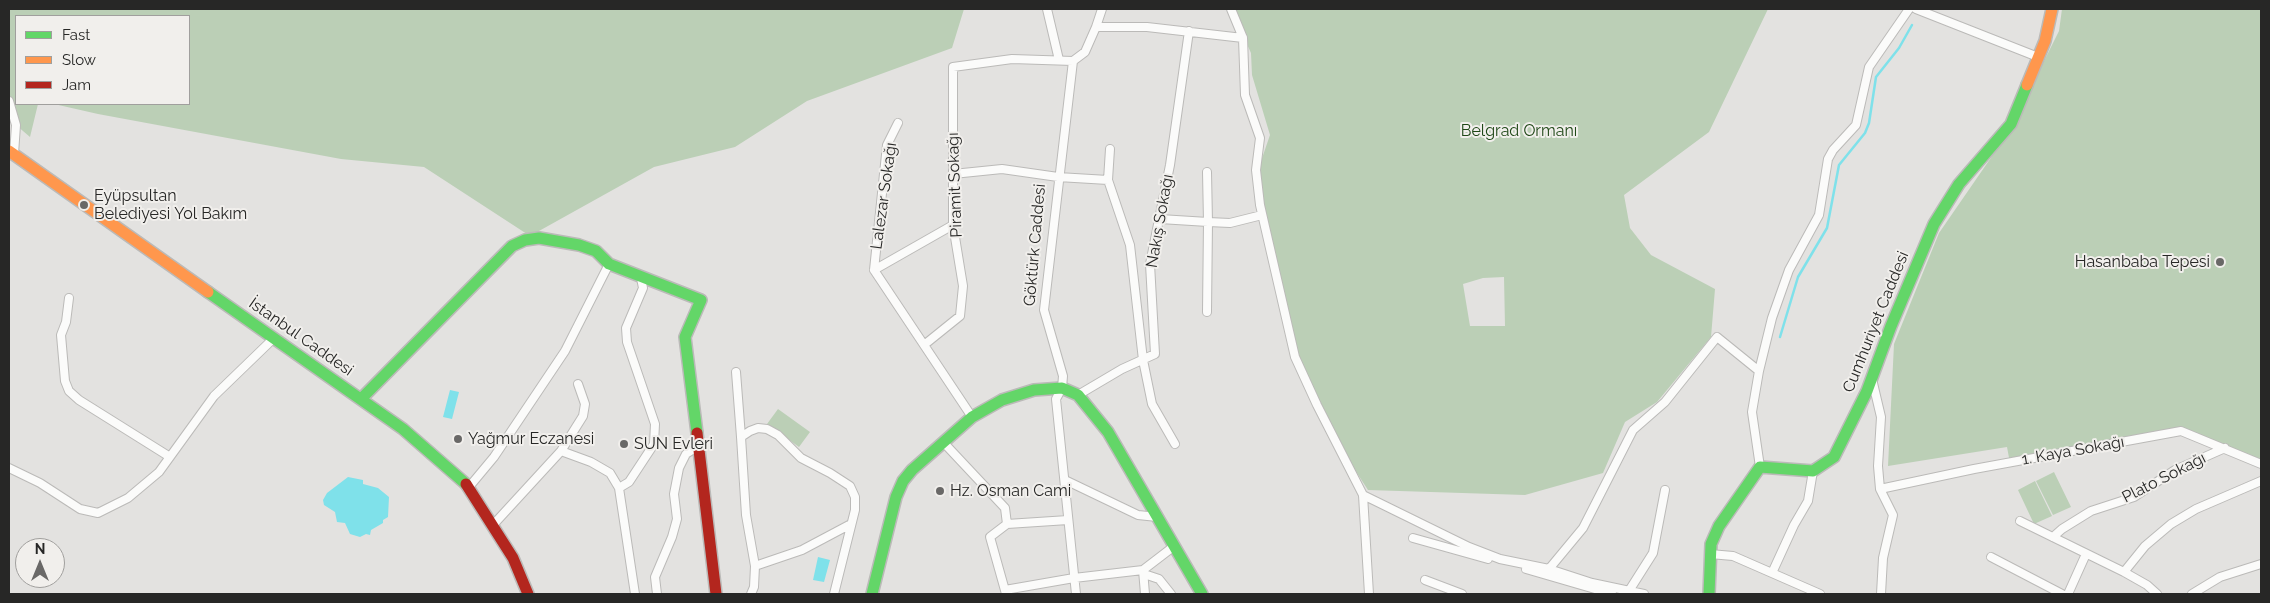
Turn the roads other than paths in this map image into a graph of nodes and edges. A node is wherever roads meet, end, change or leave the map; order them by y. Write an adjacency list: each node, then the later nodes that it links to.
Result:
1 (1046, 9): 11 (street)
2 (1102, 9): 7 (street)
3 (1231, 9): 9 (street)
4 (1909, 9): 33 (street)
5 (1916, 9): 10 (street)
6 (2052, 9): 10 (main road, Cumhuriyet Caddesi)
7 (1096, 27): 8 (street); 12 (street)
8 (1189, 31): 9 (street); 22 (street, Nakış Sokağı)
9 (1243, 38): 21 (street)
10 (2038, 57): 35 (main road, Cumhuriyet Caddesi)
11 (1059, 60): 12 (street); 18 (street, Piramit Sokağı)
12 (1073, 60): 19 (street, Göktürk Caddesi)
13 (9, 101): 16 (street)
14 (898, 123): 26 (street, Lalezar Sokağı)
15 (1110, 149): 20 (street)
16 (11, 152): 30 (main road, İstanbul Caddesi)
17 (1207, 172): 23 (street)
18 (953, 174): 19 (street); 24 (street, Piramit Sokağı)
19 (1058, 177): 20 (street); 37 (street, Göktürk Caddesi)
20 (1108, 180): 32 (street)
21 (1262, 214): 23 (street); 58 (street)
22 (1160, 219): 23 (street); 32 (street, Nakış Sokağı)
23 (1208, 222): 29 (street)
24 (953, 225): 26 (street); 31 (street, Piramit Sokağı)
25 (609, 264): 27 (main road); 39 (main road); 54 (street)
26 (874, 270): 31 (street)
27 (641, 278): 44 (main road); 55 (street)
28 (69, 298): 47 (street)
29 (1207, 312)
30 (274, 338): 39 (main road, İstanbul Caddesi); 47 (street)
31 (924, 345): 40 (street)
32 (1143, 360): 38 (street); 43 (street)
33 (1759, 371): 49 (street); 73 (street)
34 (736, 372): 41 (street)
35 (1872, 378): 51 (main road, Cumhuriyet Caddesi); 56 (street)
36 (578, 384): 46 (street)
37 (1062, 388): 38 (main road); 40 (main road); 52 (street, Göktürk Caddesi)
38 (1078, 395): 59 (main road)
39 (360, 399): 54 (main road, İstanbul Caddesi)
40 (972, 417): 42 (main road)
41 (741, 437): 62 (street); 72 (street)
42 (944, 443): 63 (street); 87 (main road)
43 (1175, 444)
44 (697, 447): 83 (street); 84 (main road)
45 (2225, 448): 48 (street, 1. Kaya Sokağı); 56 (street, 1. Kaya Sokağı); 65 (street, Plato Sokağı)
46 (562, 451): 55 (street); 64 (street)
47 (170, 457): 50 (street)
48 (2261, 464)
49 (1760, 467): 51 (main road); 68 (main road)
50 (9, 468)
51 (1813, 471): 76 (street)
52 (1065, 480): 59 (street); 60 (street, Göktürk Caddesi)
53 (2261, 481): 75 (street)
54 (468, 487): 64 (main road, İstanbul Caddesi)
55 (619, 488): 82 (street)
56 (1880, 489): 98 (street)
57 (1665, 490): 80 (street)
58 (1363, 495): 73 (street); 92 (street)
59 (1157, 517): 67 (main road)
60 (1068, 520): 63 (street); 77 (street, Göktürk Caddesi)
61 (2020, 521): 65 (street)
62 (851, 524): 72 (street); 86 (street)
63 (1007, 524): 79 (street)
64 (493, 525): 81 (main road, İstanbul Caddesi)
65 (2052, 537): 69 (street)
66 (1412, 538): 94 (street)
67 (1174, 547): 74 (street); 91 (main road)
68 (1710, 554): 76 (street); 96 (main road)
69 (2086, 554): 75 (street); 100 (street)
70 (1991, 556): 99 (street)
71 (2261, 564): 102 (street)
72 (755, 566): 85 (street)
73 (1549, 569): 80 (street)
74 (1144, 572): 77 (street); 89 (street); 90 (street)
75 (2124, 572): 101 (street)
76 (1772, 574): 97 (street)
77 (1074, 578): 79 (street); 88 (street, Göktürk Caddesi)
78 (1425, 580): 93 (street)
79 (1006, 592)
80 (1628, 592): 95 (street)
81 (528, 594)
82 (634, 594)
83 (657, 594)
84 (716, 594)
85 (752, 594)
86 (834, 594)
87 (872, 594)
88 (1076, 594)
89 (1145, 594)
90 (1171, 594)
91 (1202, 594)
92 (1369, 594)
93 (1462, 594)
94 (1612, 594)
95 (1644, 594)
96 (1709, 594)
97 (1820, 594)
98 (1881, 594)
99 (2062, 594)
100 (2068, 594)
101 (2157, 594)
102 (2192, 594)

